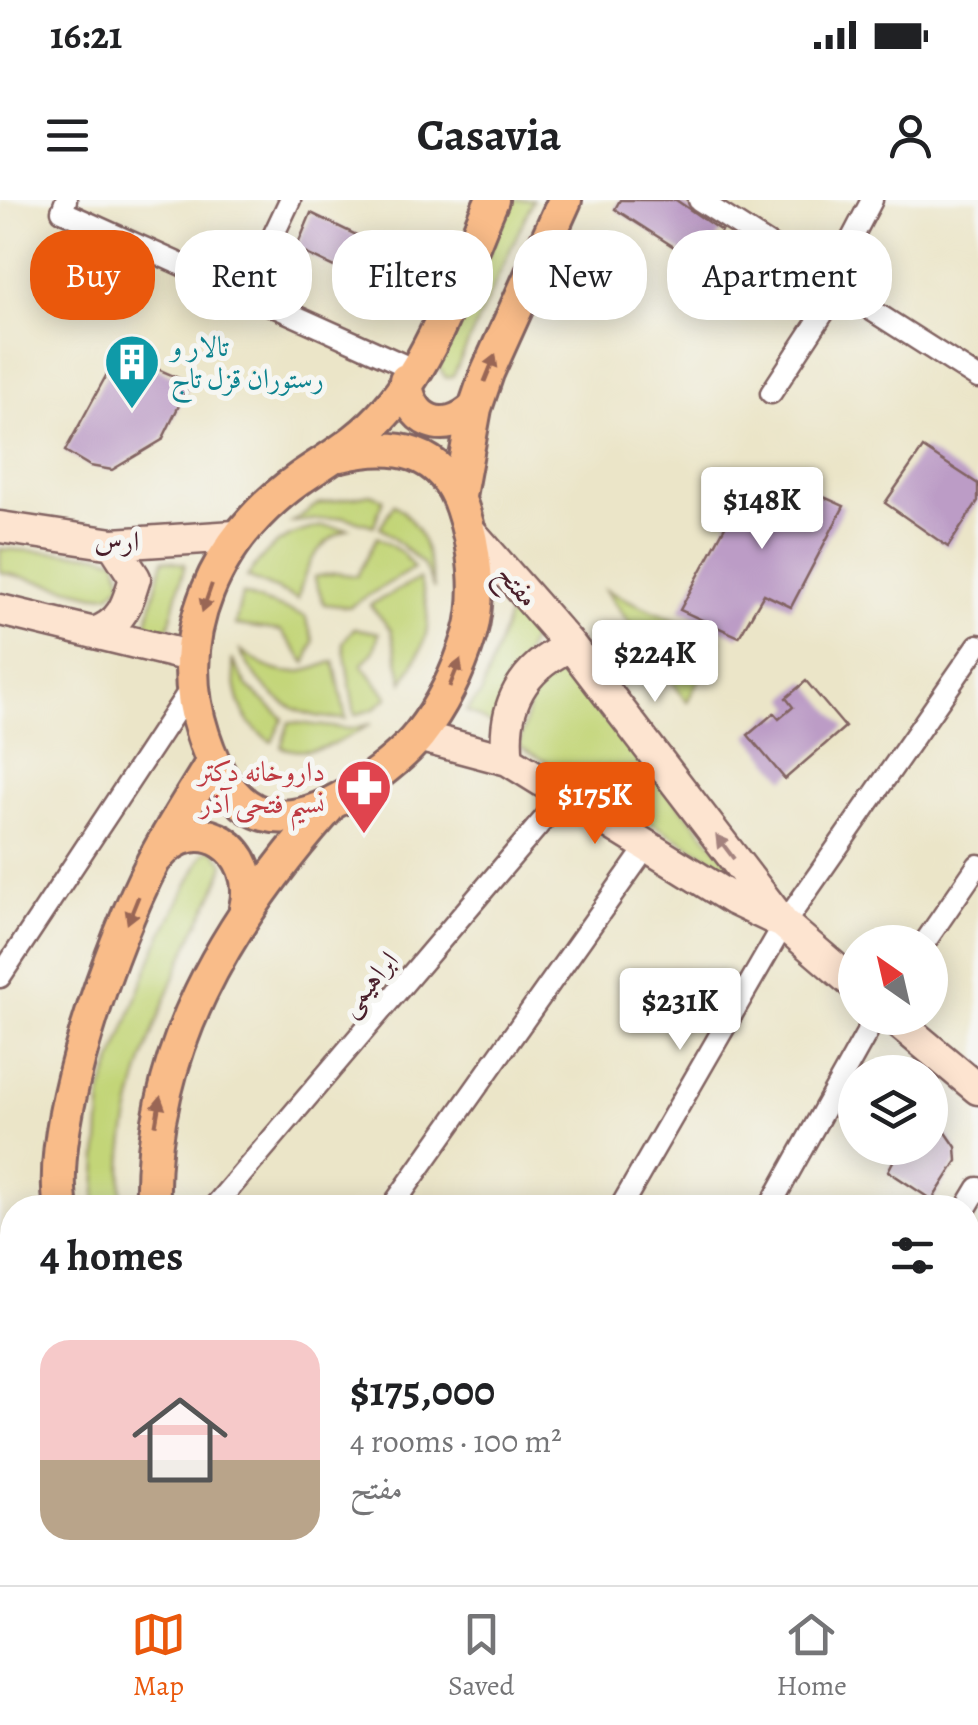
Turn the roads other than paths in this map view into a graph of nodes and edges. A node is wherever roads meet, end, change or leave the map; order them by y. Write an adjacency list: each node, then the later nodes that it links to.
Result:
1 (66, 200): 10 (street)
2 (290, 200): 7 (street)
3 (492, 200): 14 (main road)
4 (565, 200): 17 (main road, one-way to 4)
5 (699, 200): 8 (street)
6 (872, 200): 9 (street)
7 (276, 230)
8 (747, 230)
9 (859, 230)
10 (175, 262)
11 (299, 320): 14 (street)
12 (814, 320): 16 (street)
13 (888, 320): 15 (street)
14 (410, 375): 17 (main road); 18 (main road)
15 (978, 378)
16 (771, 393)
17 (475, 408): 19 (main road)
18 (341, 455): 19 (main road); 22 (main road)
19 (459, 496): 21 (main road)
20 (0, 527): 23 (main road, ارس)
21 (470, 531): 27 (main road, مفتح); 29 (main road, one-way to 21)
22 (234, 536): 23 (main road, ارس); 28 (main road, one-way to 28)
23 (114, 544): 25 (main road)
24 (0, 610): 25 (main road)
25 (94, 633): 28 (main road)
26 (978, 645): 38 (street)
27 (571, 646): 30 (main road); 38 (main road, مفتح, one-way to 27)
28 (191, 670): 31 (main road); 41 (street)
29 (418, 736): 30 (main road, مفتح); 33 (main road)
30 (508, 760): 32 (main road, مفتح)
31 (212, 763): 33 (main road); 35 (main road)
32 (566, 793): 34 (main road, مفتح); 47 (street, ابراهیمی)
33 (327, 809): 37 (main road)
34 (648, 845): 38 (main road, مفتح); 48 (street)
35 (152, 864): 37 (main road); 45 (main road, one-way to 45)
36 (978, 864): 39 (street)
37 (246, 908): 46 (main road, one-way to 37)
38 (784, 924): 40 (main road, مفتح); 49 (street)
39 (937, 925)
40 (838, 970)
41 (0, 976)
42 (866, 1035): 50 (street)
43 (913, 1035): 44 (main road)
44 (978, 1089)
45 (62, 1195)
46 (153, 1195)
47 (224, 1195)
48 (400, 1195)
49 (628, 1195)
50 (776, 1195)

